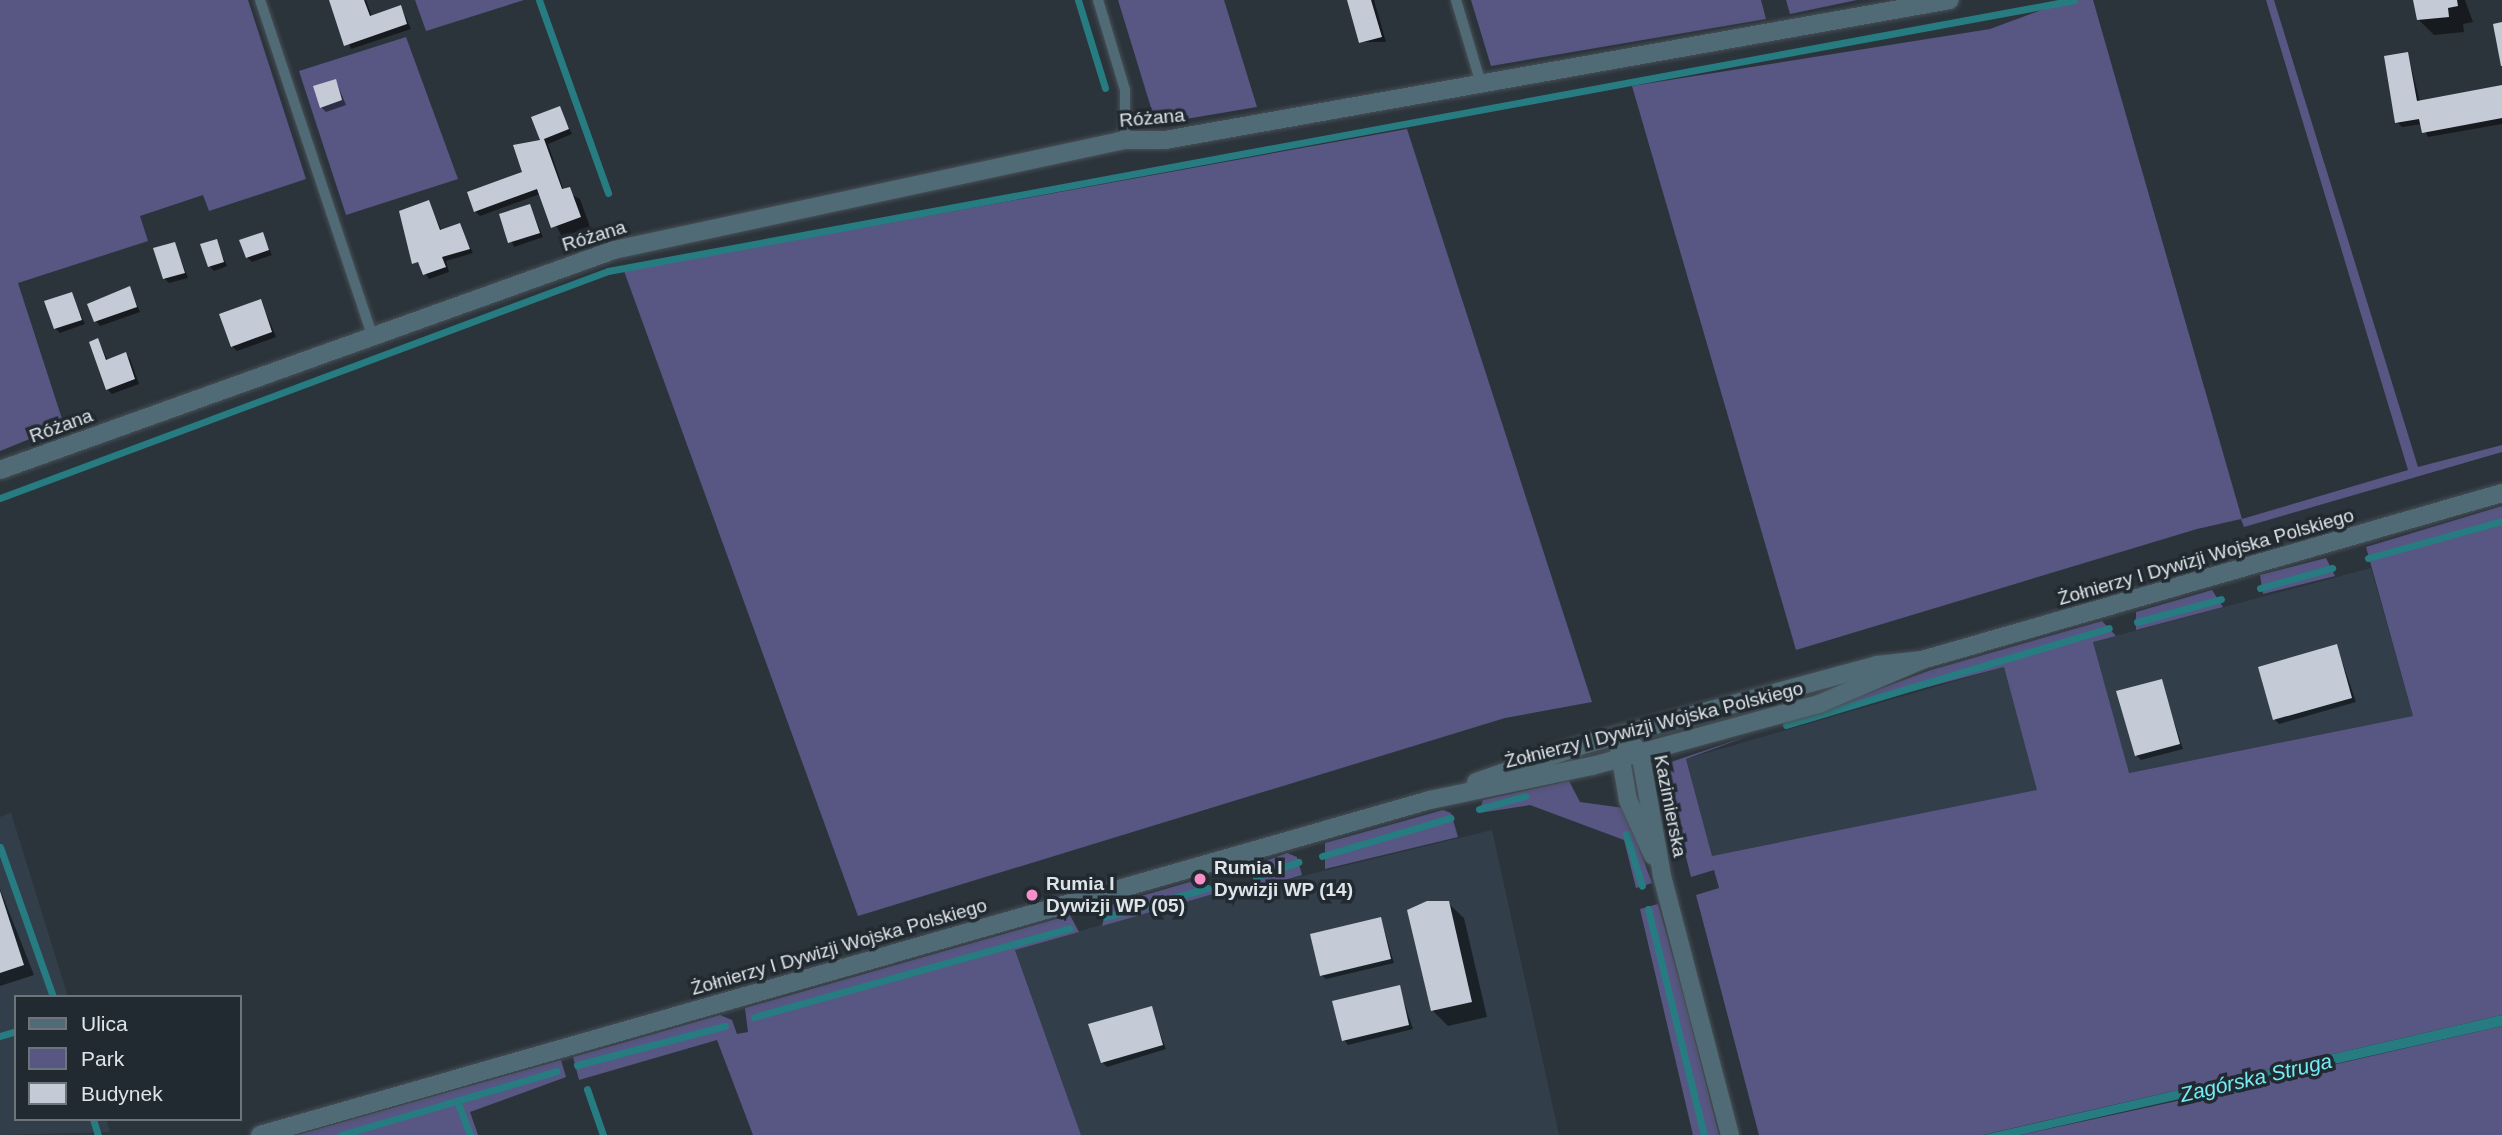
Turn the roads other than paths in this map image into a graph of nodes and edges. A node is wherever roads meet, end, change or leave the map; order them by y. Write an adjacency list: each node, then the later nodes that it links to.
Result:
1 (260, 0): 7 (lane)
2 (1098, 0): 6 (lane)
3 (1457, 0): 5 (lane)
4 (1950, 0): 5 (street, Różana)
5 (1481, 84): 6 (street, Różana)
6 (1125, 140): 7 (street, Różana)
7 (372, 334): 8 (street, Różana)
8 (0, 470)
9 (2502, 494): 10 (street, Żołnierzy I Dywizji Wojska Polskiego)
10 (1922, 660): 11 (street, Żołnierzy I Dywizji Wojska Polskiego); 12 (street, Żołnierzy I Dywizji Wojska Polskiego)
11 (1622, 734): 12 (street, Kazimierska); 13 (street); 14 (street, Żołnierzy I Dywizji Wojska Polskiego)
12 (1640, 752): 13 (street, Żołnierzy I Dywizji Wojska Polskiego); 15 (street, Kazimierska)
13 (1617, 759): 14 (street, Żołnierzy I Dywizji Wojska Polskiego); 15 (street, Kazimierska)
14 (1430, 800): 16 (street, Żołnierzy I Dywizji Wojska Polskiego)
15 (1662, 876): 17 (street, Kazimierska)
16 (260, 1135)
17 (1730, 1135)

